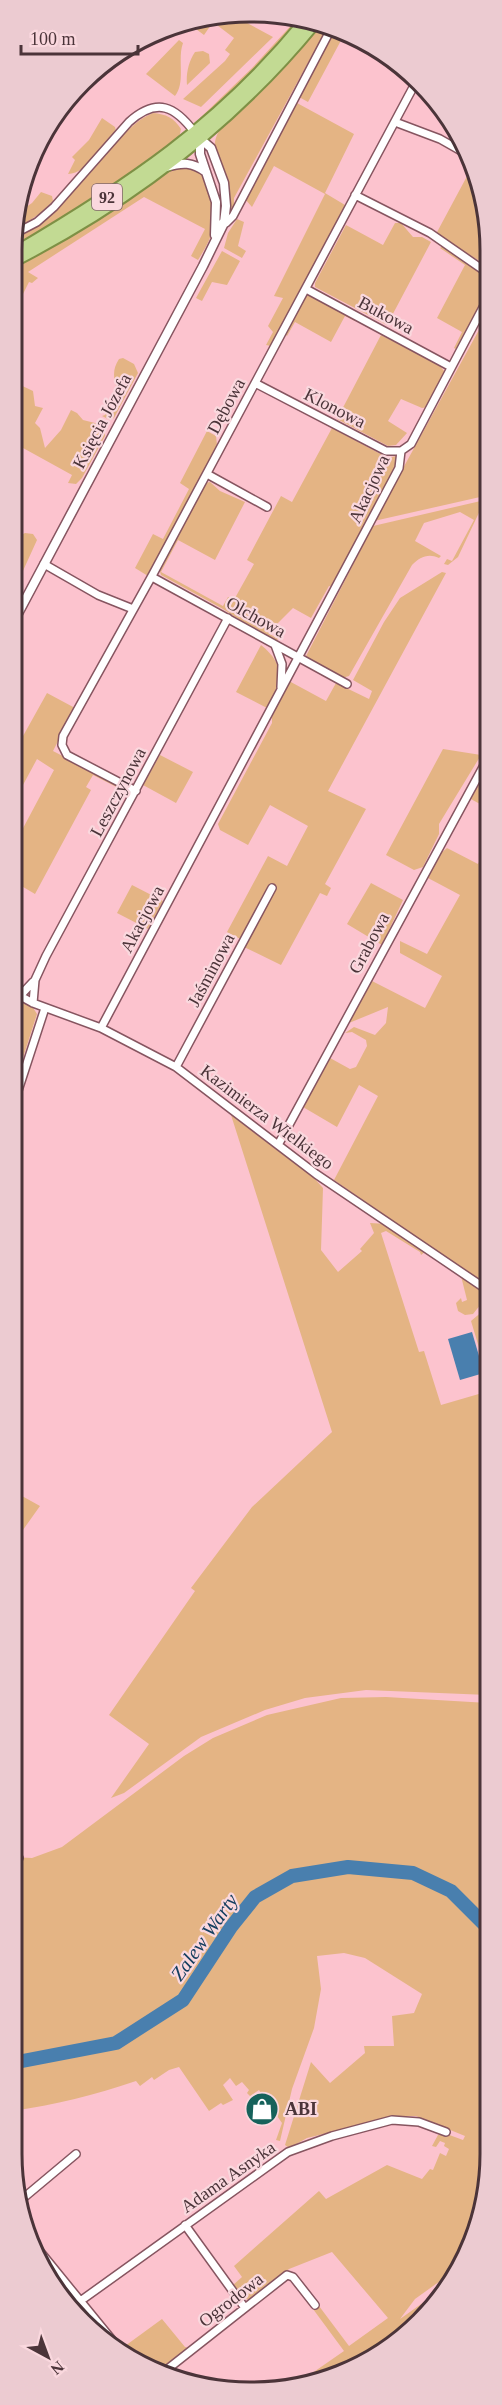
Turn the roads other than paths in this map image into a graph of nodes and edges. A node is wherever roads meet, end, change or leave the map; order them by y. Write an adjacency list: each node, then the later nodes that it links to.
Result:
1 (299, 28): 7 (main road, 92)
2 (309, 30): 6 (main road, 92)
3 (327, 36): 13 (street, Księcia Józefa)
4 (412, 88): 5 (street, Dębowa)
5 (394, 122): 8 (street); 12 (street, Dębowa)
6 (216, 126): 7 (main road, 92); 9 (street)
7 (197, 136): 9 (street); 10 (main road, 92); 11 (street); 14 (street); 15 (main road, 92)
8 (455, 147)
9 (211, 148): 13 (street, Księcia Józefa)
10 (163, 168): 11 (street); 16 (main road, 92)
11 (206, 172): 13 (street)
12 (356, 195): 17 (street); 18 (street, Dębowa)
13 (220, 223): 25 (street, Księcia Józefa)
14 (24, 228)
15 (22, 248)
16 (22, 257)
17 (480, 268)
18 (306, 289): 20 (street, Bukowa); 21 (street, Dębowa)
19 (480, 313): 20 (street, Akacjowa)
20 (451, 367): 22 (street, Akacjowa)
21 (255, 383): 22 (street, Klonowa); 23 (street, Dębowa)
22 (401, 451): 31 (street, Akacjowa)
23 (207, 474): 24 (street); 26 (street, Dębowa)
24 (267, 507)
25 (44, 564): 27 (street, Księcia Józefa); 28 (street)
26 (152, 577): 28 (street, Dębowa); 29 (street, Olchowa)
27 (22, 605)
28 (133, 609): 35 (street, Dębowa)
29 (228, 618): 30 (street, Olchowa); 35 (street, Leszczynowa)
30 (275, 645): 31 (street, Olchowa); 33 (street, Akacjowa)
31 (298, 658): 32 (street, Olchowa); 33 (street, Akacjowa)
32 (347, 684)
33 (278, 698): 42 (street, Akacjowa)
34 (480, 773): 45 (street, Grabowa)
35 (136, 791): 37 (street, Leszczynowa)
36 (272, 888): 43 (street, Jaśminowa)
37 (35, 980): 38 (street, Leszczynowa); 40 (street, Leszczynowa)
38 (22, 990)
39 (22, 997): 40 (street, Kazimierza Wielkiego)
40 (33, 1003): 41 (street, Kazimierza Wielkiego)
41 (45, 1008): 42 (street, Kazimierza Wielkiego); 44 (street)
42 (101, 1028): 43 (street, Kazimierza Wielkiego)
43 (176, 1067): 45 (street, Kazimierza Wielkiego)
44 (22, 1078)
45 (278, 1145): 46 (street, Kazimierza Wielkiego)
46 (480, 1285)
47 (446, 2132): 50 (street, Adama Asnyka)
48 (76, 2154): 49 (street)
49 (26, 2196)
50 (185, 2225): 52 (street, Adama Asnyka); 55 (street)
51 (52, 2267): 52 (street)
52 (80, 2301): 53 (street, Adama Asnyka); 56 (street)
53 (77, 2303)
54 (315, 2305): 55 (street, Ogrodowa)
55 (245, 2308): 57 (street, Ogrodowa)
56 (101, 2327)
57 (170, 2367)

